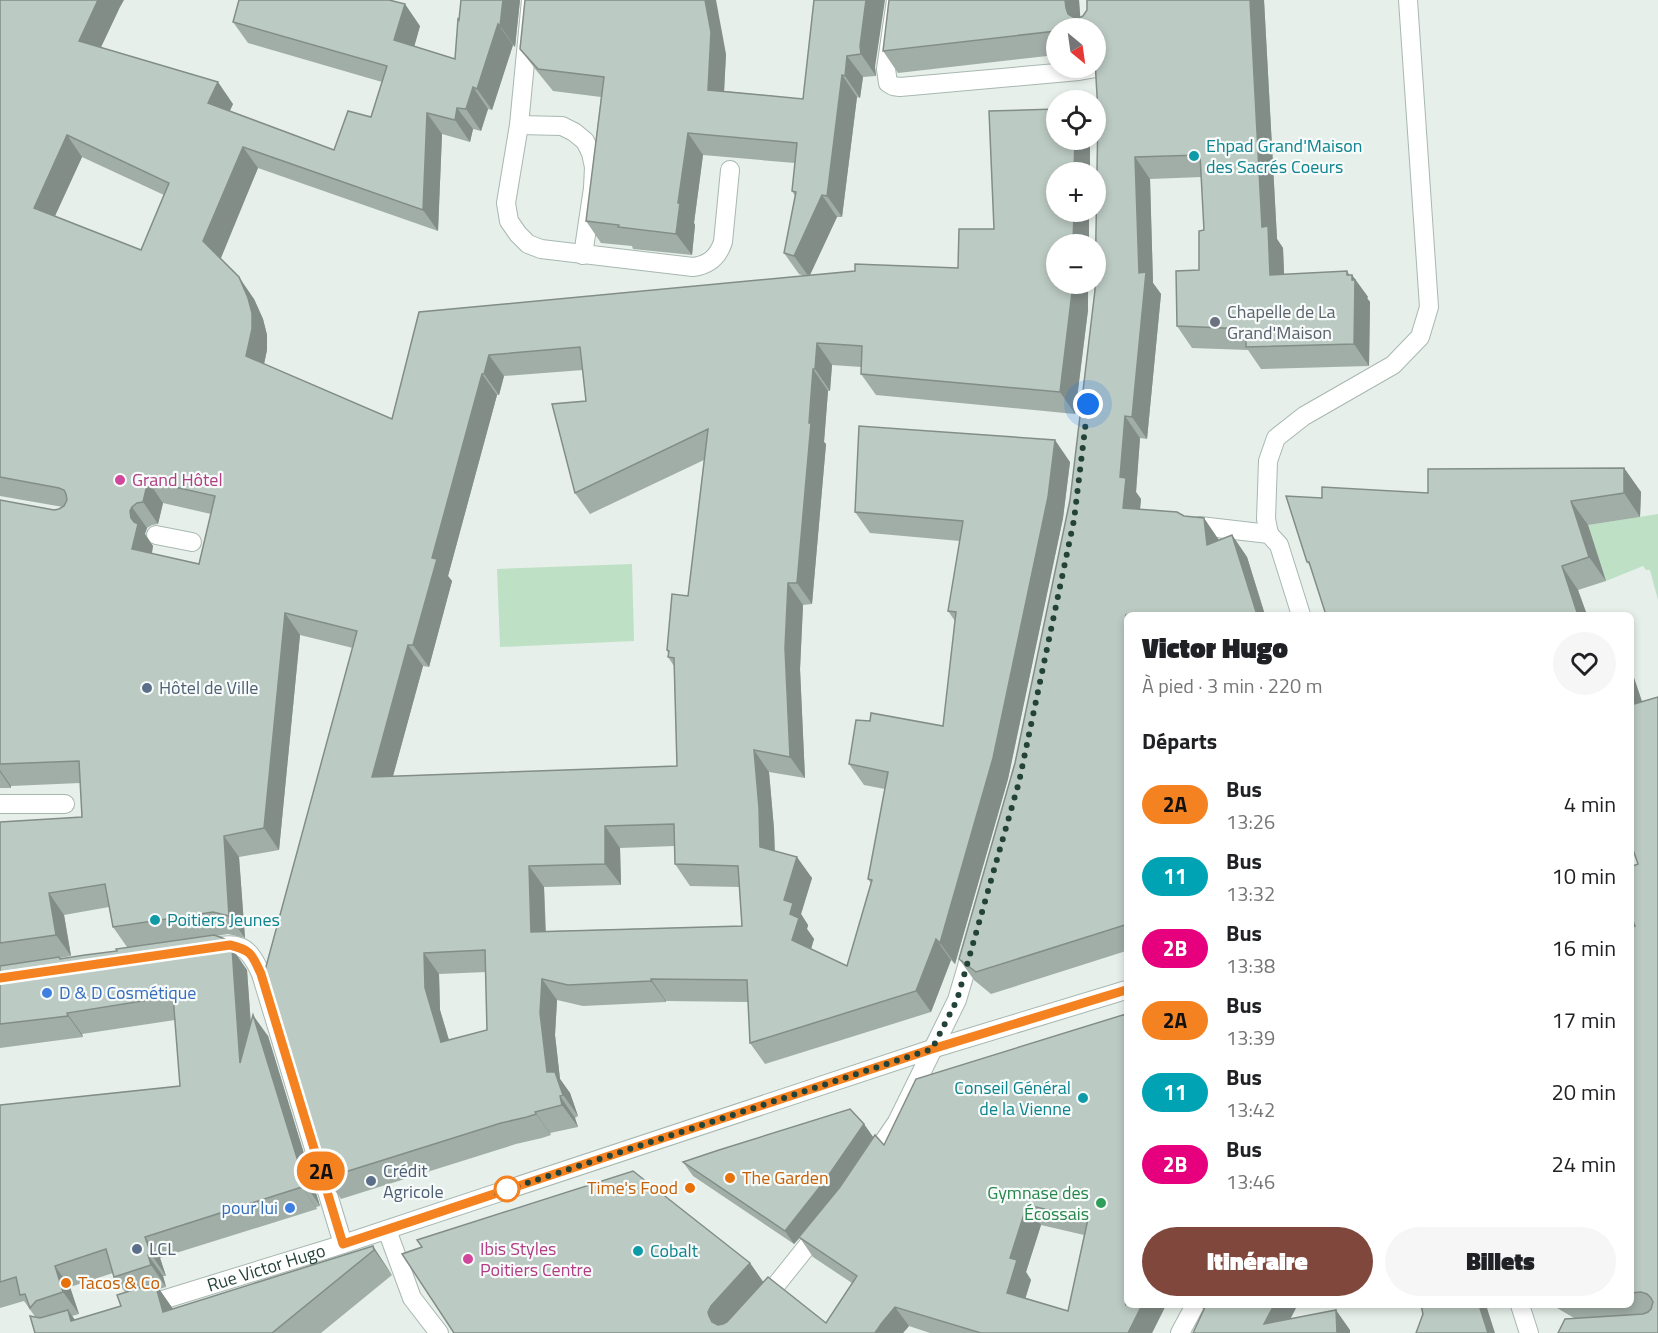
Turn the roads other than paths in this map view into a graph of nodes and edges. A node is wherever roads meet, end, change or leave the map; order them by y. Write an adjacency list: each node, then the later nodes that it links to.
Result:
1 (896, 0): 4 (street)
2 (1408, 0): 11 (street)
3 (530, 9): 7 (street)
4 (1046, 74)
5 (1097, 78): 6 (street)
6 (1098, 89)
7 (519, 125): 9 (street); 9 (street)
8 (730, 170): 9 (street)
9 (583, 255)
10 (1200, 526): 11 (street)
11 (1269, 534): 14 (street)
12 (156, 535): 13 (street)
13 (192, 542)
14 (1300, 612)
15 (0, 804): 16 (street)
16 (65, 804)
17 (977, 931): 20 (street)
18 (184, 951): 24 (street)
19 (1124, 991): 20 (street, Rue Victor Hugo)
20 (932, 1049): 21 (street); 23 (street, Rue Victor Hugo)
21 (858, 1179)
22 (831, 1216): 29 (street)
23 (387, 1230): 24 (street, Rue Victor Hugo); 28 (street)
24 (343, 1244): 27 (street, Rue Victor Hugo)
25 (1193, 1308): 30 (street)
26 (1521, 1308): 31 (street)
27 (123, 1312)
28 (439, 1333)
29 (734, 1333)
30 (1180, 1333)
31 (1529, 1333)

